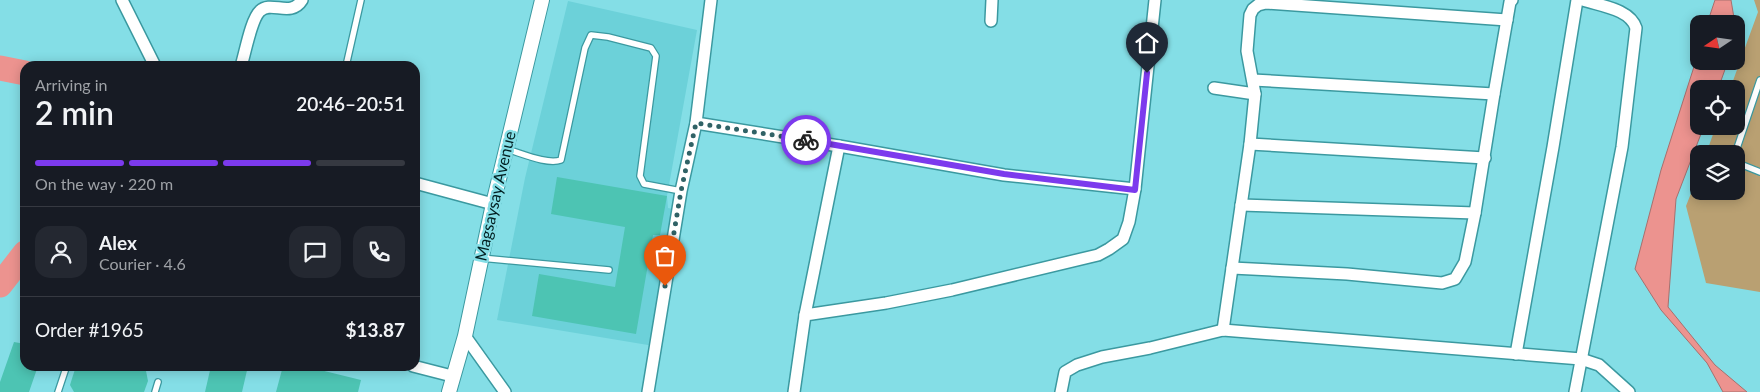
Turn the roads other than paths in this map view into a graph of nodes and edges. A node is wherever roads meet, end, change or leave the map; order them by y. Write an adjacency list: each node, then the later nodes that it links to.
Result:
1 (122, 0): 13 (street)
2 (302, 0): 14 (street)
3 (361, 0): 15 (lane)
4 (542, 0): 27 (street, Magsaysay Avenue)
5 (711, 0): 23 (street)
6 (992, 0): 12 (street)
7 (1155, 0): 32 (street)
8 (1512, 0): 11 (street)
9 (1577, 0): 43 (street)
10 (1584, 0): 44 (street)
11 (1507, 20): 16 (street); 20 (street)
12 (991, 21)
13 (152, 61)
14 (242, 61)
15 (347, 61)
16 (1254, 80): 19 (street); 20 (street)
17 (1760, 80): 22 (lane)
18 (1214, 88): 19 (street)
19 (1255, 94): 24 (street)
20 (1494, 94): 28 (street)
21 (1760, 97): 22 (lane)
22 (1751, 101): 25 (lane)
23 (696, 123): 26 (street); 33 (street)
24 (1250, 144): 28 (street); 35 (street)
25 (1738, 145)
26 (839, 146): 32 (street); 40 (street)
27 (506, 149): 33 (lane); 34 (street, Magsaysay Avenue)
28 (1485, 158): 36 (street)
29 (1745, 166): 30 (lane)
30 (1760, 172)
31 (420, 184): 34 (street)
32 (1135, 190): 40 (street)
33 (681, 191): 53 (street)
34 (493, 204): 37 (street, Magsaysay Avenue)
35 (1241, 205): 36 (street); 38 (street)
36 (1475, 213): 38 (street)
37 (481, 258): 39 (lane); 42 (street, Magsaysay Avenue)
38 (1232, 268): 41 (street)
39 (608, 270)
40 (805, 315): 54 (street)
41 (1223, 330): 43 (street); 55 (street)
42 (465, 336): 47 (street, Magsaysay Avenue); 52 (street)
43 (1516, 354): 44 (street)
44 (1581, 359): 56 (street); 57 (street)
45 (420, 368): 47 (street)
46 (65, 371): 49 (lane)
47 (452, 376): 51 (street, Magsaysay Avenue)
48 (158, 382): 50 (lane)
49 (58, 392)
50 (155, 392)
51 (449, 392)
52 (505, 392)
53 (648, 392)
54 (794, 392)
55 (1061, 392)
56 (1576, 392)
57 (1628, 392)

